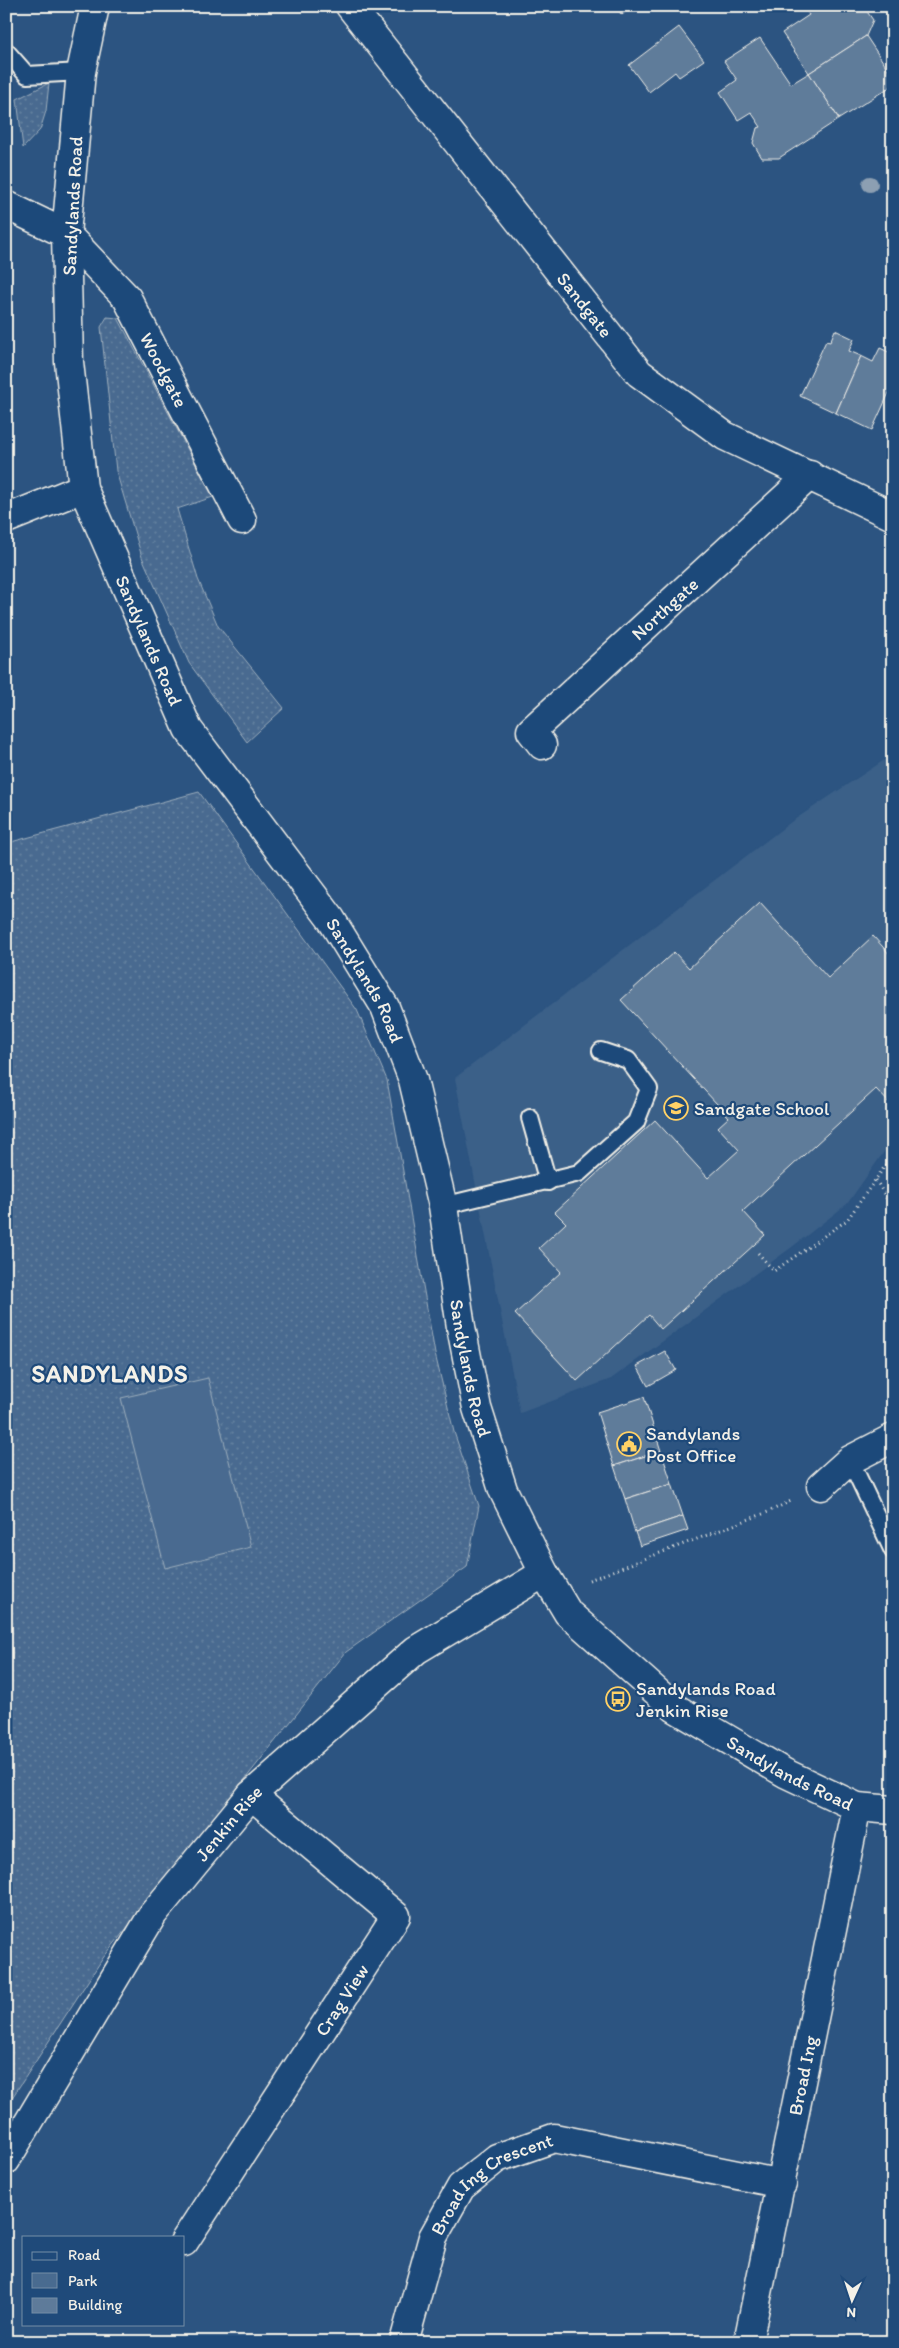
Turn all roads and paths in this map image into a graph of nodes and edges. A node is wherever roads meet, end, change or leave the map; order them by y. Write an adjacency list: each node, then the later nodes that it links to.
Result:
1 (95, 6): 4 (street, Sandylands Road)
2 (350, 6): 7 (street, Sandgate)
3 (6, 51): 4 (lane)
4 (81, 72): 6 (street, Sandylands Road)
5 (6, 204): 6 (street, Woodgate)
6 (66, 234): 8 (street, Sandylands Road); 11 (street, Woodgate)
7 (810, 475): 9 (street, Sandgate); 12 (street, Northgate)
8 (83, 488): 10 (street); 18 (street, Sandylands Road)
9 (893, 516)
10 (6, 519)
11 (242, 520)
12 (542, 745)
13 (601, 1051): 17 (lane)
14 (530, 1118): 17 (lane)
15 (893, 1155): 16 (path)
16 (876, 1180): 19 (path); 20 (path)
17 (548, 1182): 18 (lane)
18 (443, 1206): 25 (street, Sandylands Road)
19 (893, 1210)
20 (758, 1253)
21 (893, 1438): 22 (street)
22 (850, 1460): 23 (street); 24 (lane)
23 (821, 1486): 26 (path)
24 (893, 1552)
25 (544, 1573): 27 (street, Jenkin Rise); 28 (street, Sandylands Road)
26 (587, 1581)
27 (250, 1796): 30 (street, Jenkin Rise); 32 (street, Crag View)
28 (857, 1808): 29 (street, Sandylands Road); 31 (street, Broad Ing)
29 (893, 1810)
30 (6, 2160)
31 (782, 2184): 33 (street, Broad Ing Crescent); 34 (street, Broad Ing)
32 (185, 2240)
33 (404, 2342)
34 (748, 2342)

